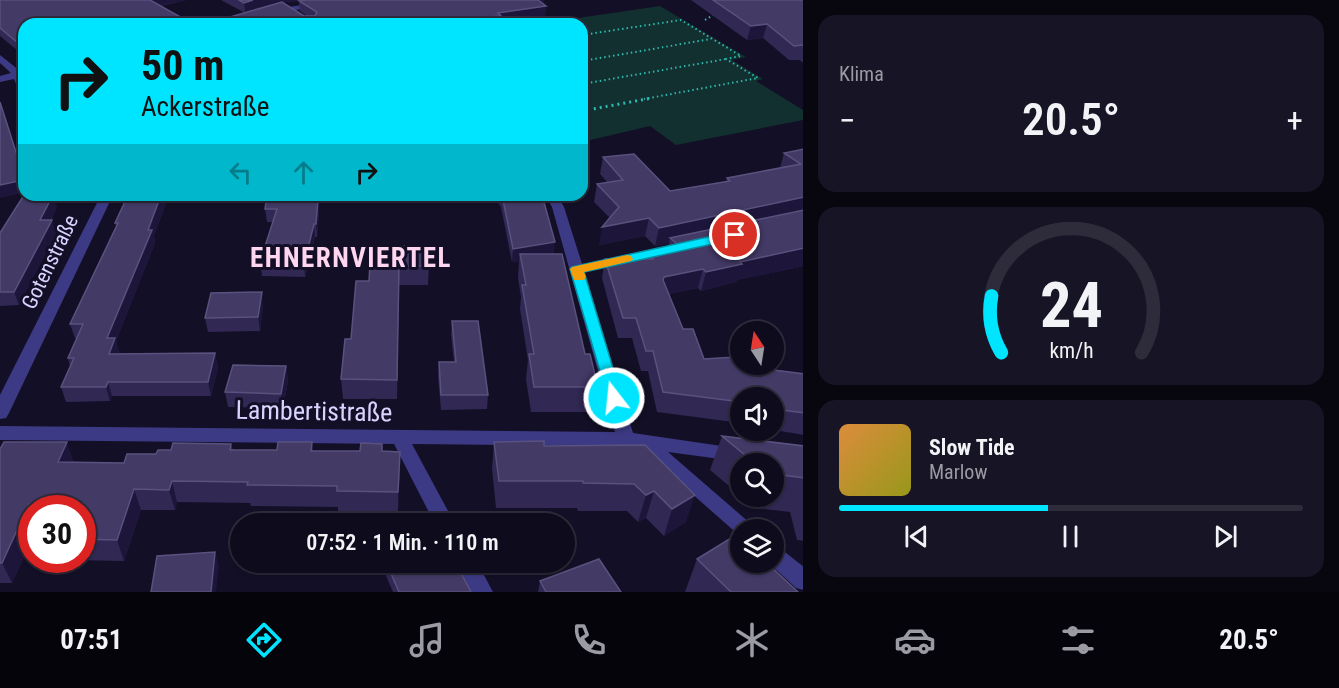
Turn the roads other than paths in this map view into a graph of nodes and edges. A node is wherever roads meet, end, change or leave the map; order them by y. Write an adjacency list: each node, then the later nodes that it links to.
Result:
1 (271, 0): 3 (street)
2 (330, 3): 3 (street)
3 (284, 7): 4 (street); 5 (street)
4 (261, 13)
5 (303, 18)
6 (0, 58): 7 (street)
7 (18, 71)
8 (18, 74): 9 (street)
9 (0, 79)
10 (103, 201): 14 (street, Gotenstraße)
11 (554, 201): 13 (street)
12 (702, 242): 13 (street)
13 (577, 269): 17 (street)
14 (0, 413)
15 (0, 433): 16 (street, Lambertistraße)
16 (400, 438): 17 (street, Lambertistraße); 19 (street)
17 (635, 440): 18 (street, Lambertistraße); 20 (street)
18 (730, 453)
19 (439, 513)
20 (731, 519)
21 (784, 564): 23 (street)
22 (472, 573): 24 (street)
23 (803, 580)
24 (482, 592)

